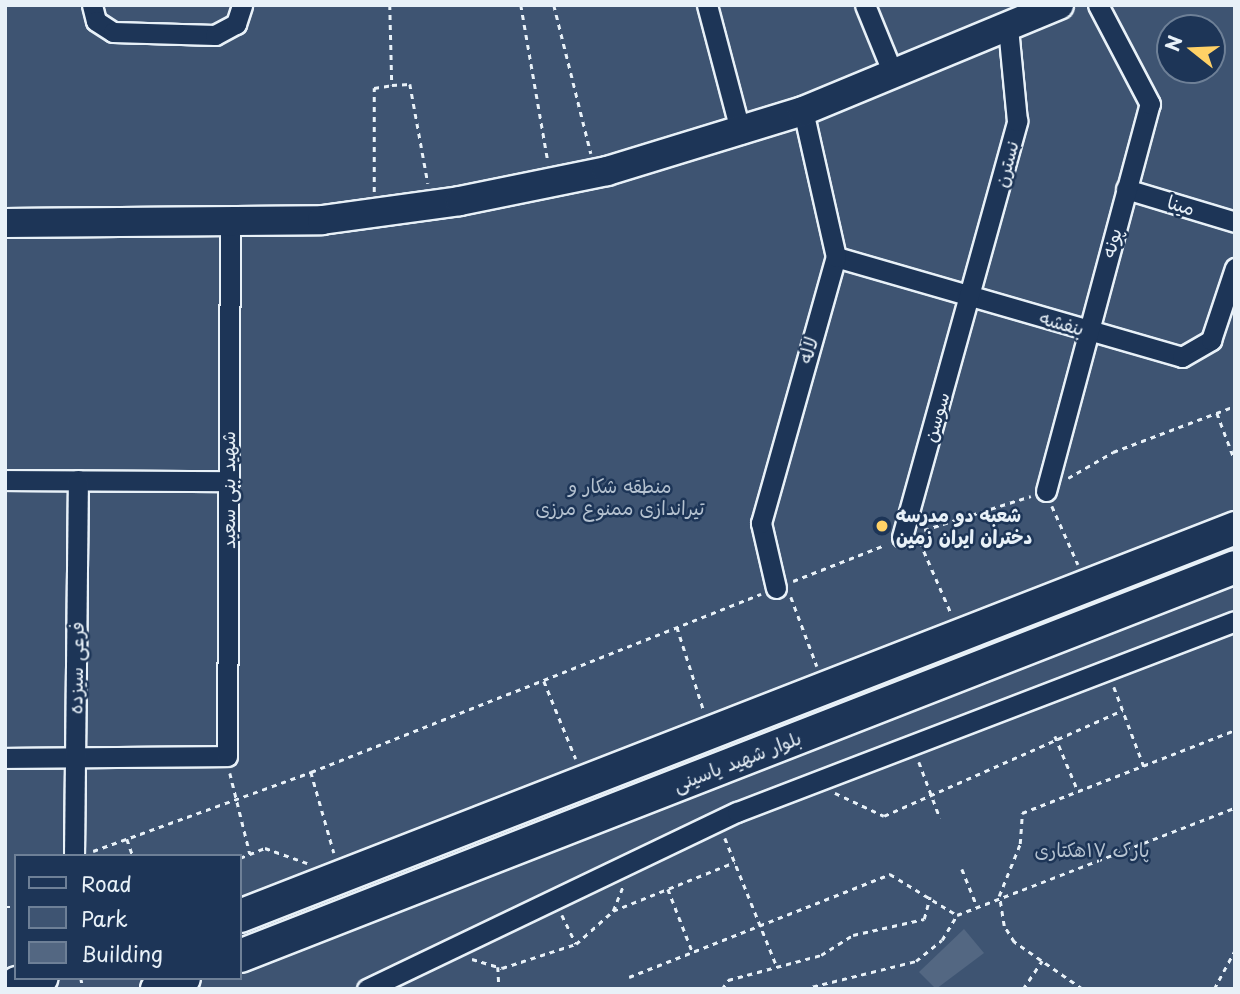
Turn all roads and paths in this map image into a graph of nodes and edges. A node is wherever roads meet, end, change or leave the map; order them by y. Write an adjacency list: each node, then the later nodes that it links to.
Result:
1 (92, 5): 2 (street)
2 (242, 5)
3 (390, 5): 12 (path)
4 (521, 5): 16 (path)
5 (554, 5): 15 (path)
6 (707, 5): 14 (street)
7 (864, 5): 11 (street)
8 (1098, 5): 17 (street, پونه)
9 (1047, 8): 10 (street)
10 (1008, 28): 11 (street); 25 (street, نسترن)
11 (894, 76): 13 (street)
12 (392, 85): 18 (path); 19 (path)
13 (803, 111): 14 (street); 23 (street, لاله)
14 (741, 134): 15 (street)
15 (596, 173): 16 (street)
16 (552, 182): 18 (street)
17 (1126, 189): 20 (street, مینا); 27 (street, پونه)
18 (432, 205): 19 (street)
19 (374, 213): 22 (street)
20 (1235, 222)
21 (5, 223): 22 (street)
22 (230, 225): 32 (street, شهید بنی سعید)
23 (836, 257): 25 (street, بنفشه); 37 (street, لاله)
24 (1235, 268): 26 (street, بنفشه)
25 (970, 296): 27 (street, بنفشه); 35 (street, سوسن)
26 (1230, 302): 27 (street, بنفشه)
27 (1086, 331): 33 (street, پونه)
28 (1217, 413): 29 (path)
29 (1235, 461)
30 (5, 480): 31 (street)
31 (78, 480): 32 (street); 50 (street, فرعی سیزده)
32 (228, 481): 49 (street, شهید بنی سعید)
33 (1046, 491): 38 (path)
34 (1235, 528): 38 (main road, بلوار شهید یاسینی)
35 (909, 535): 39 (path)
36 (1235, 567): 83 (main road, بلوار شهید یاسینی)
37 (781, 586): 43 (path)
38 (1086, 586): 54 (main road, بلوار شهید یاسینی)
39 (952, 616)
40 (1235, 621): 42 (street)
41 (677, 627): 46 (path)
42 (1106, 667): 45 (path); 53 (street)
43 (818, 668)
44 (544, 681): 54 (path)
45 (1123, 710): 48 (path); 52 (path)
46 (705, 712)
47 (1235, 730): 52 (path)
48 (1055, 736): 53 (path); 55 (path)
49 (227, 755): 50 (street); 56 (path)
50 (75, 757): 51 (street); 61 (street, فرعی سیزده)
51 (5, 758)
52 (1145, 769): 55 (path)
53 (814, 780): 58 (street)
54 (584, 782): 76 (main road, بلوار شهید یاسینی)
55 (1079, 793): 71 (path)
56 (235, 800): 59 (path); 60 (path); 66 (path)
57 (1235, 808): 71 (path)
58 (718, 820): 64 (street); 68 (path)
59 (127, 838): 62 (path); 63 (path)
60 (250, 853): 65 (path); 67 (path)
61 (77, 854)
62 (83, 854)
63 (132, 854)
64 (640, 855): 72 (street); 75 (path)
65 (242, 857)
66 (325, 859)
67 (315, 861)
68 (735, 862): 70 (path); 78 (path)
69 (962, 869): 74 (path)
70 (668, 889): 75 (path); 82 (path)
71 (999, 896): 74 (path); 84 (path)
72 (554, 897): 79 (path); 80 (street)
73 (930, 897): 77 (path); 78 (path); 85 (path)
74 (978, 906): 77 (path)
75 (613, 911): 79 (path)
76 (242, 915)
77 (957, 915): 93 (path)
78 (761, 927): 82 (path); 85 (path)
79 (576, 944): 86 (path)
80 (456, 946): 86 (path); 90 (street)
81 (1235, 950): 96 (path)
82 (693, 953): 87 (path)
83 (242, 955)
84 (1042, 961): 94 (path); 95 (path)
85 (776, 964): 92 (path)
86 (498, 967): 91 (path)
87 (629, 977)
88 (179, 980): 89 (main road)
89 (157, 989)
90 (367, 989)
91 (499, 989)
92 (722, 989)
93 (803, 989)
94 (1023, 989)
95 (1082, 989)
96 (1214, 989)

